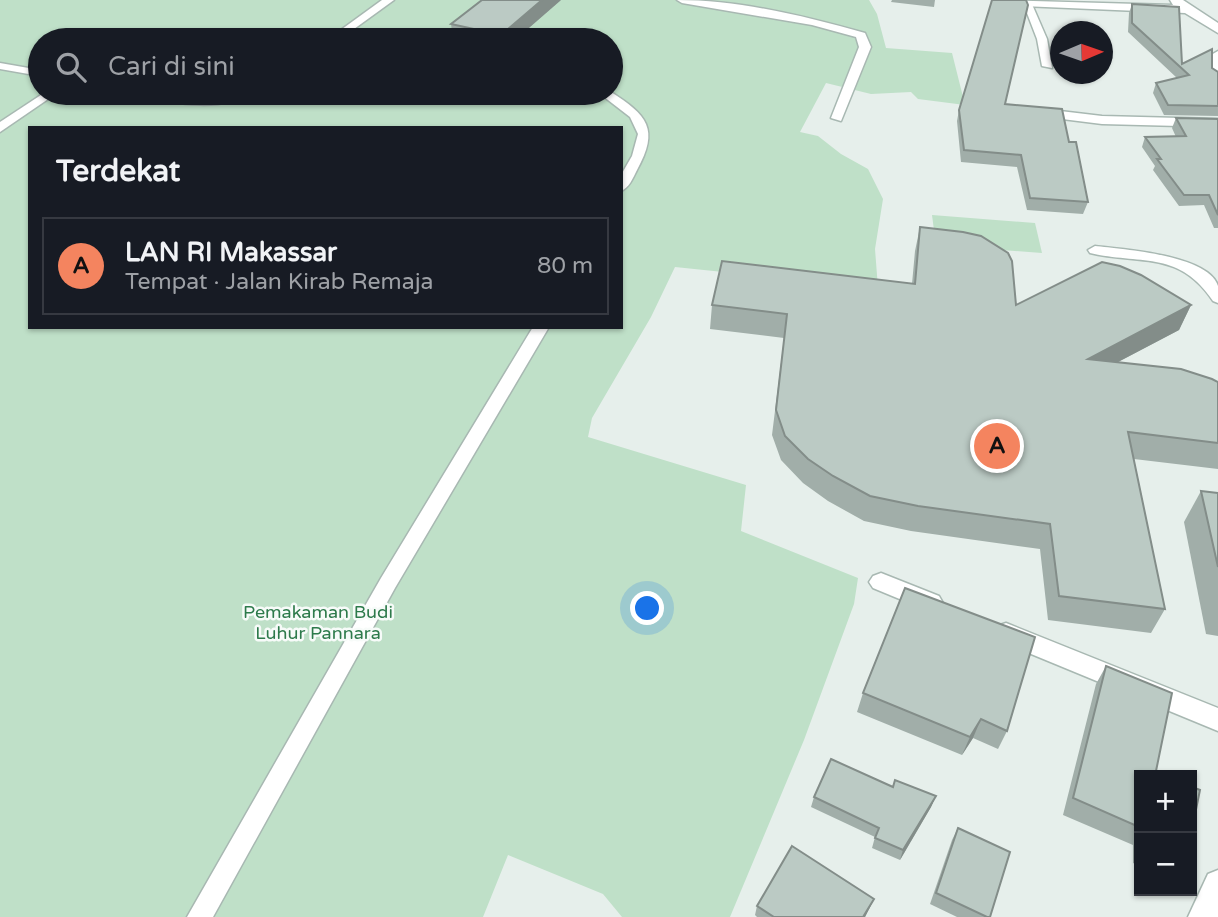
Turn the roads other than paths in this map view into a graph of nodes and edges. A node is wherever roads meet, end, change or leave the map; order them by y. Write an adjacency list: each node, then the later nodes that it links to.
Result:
1 (389, 0): 7 (lane)
2 (682, 0): 17 (lane)
3 (1174, 0): 6 (street)
4 (997, 1): 5 (street)
5 (1026, 2): 6 (street); 11 (lane)
6 (1187, 9): 8 (street)
7 (351, 28)
8 (1218, 29)
9 (1218, 55): 13 (street)
10 (0, 66): 12 (lane)
11 (1048, 66)
12 (28, 71)
13 (1218, 78)
14 (34, 105): 19 (lane)
15 (622, 105): 20 (lane)
16 (1025, 110): 18 (street)
17 (837, 118)
18 (1218, 123)
19 (0, 128)
20 (623, 184)
21 (1095, 250): 22 (lane)
22 (1218, 298)
23 (540, 329): 29 (lane)
24 (881, 582): 25 (street)
25 (956, 613)
26 (981, 623): 27 (street)
27 (1218, 720)
28 (1218, 884): 30 (street)
29 (199, 917)
30 (1203, 917)

